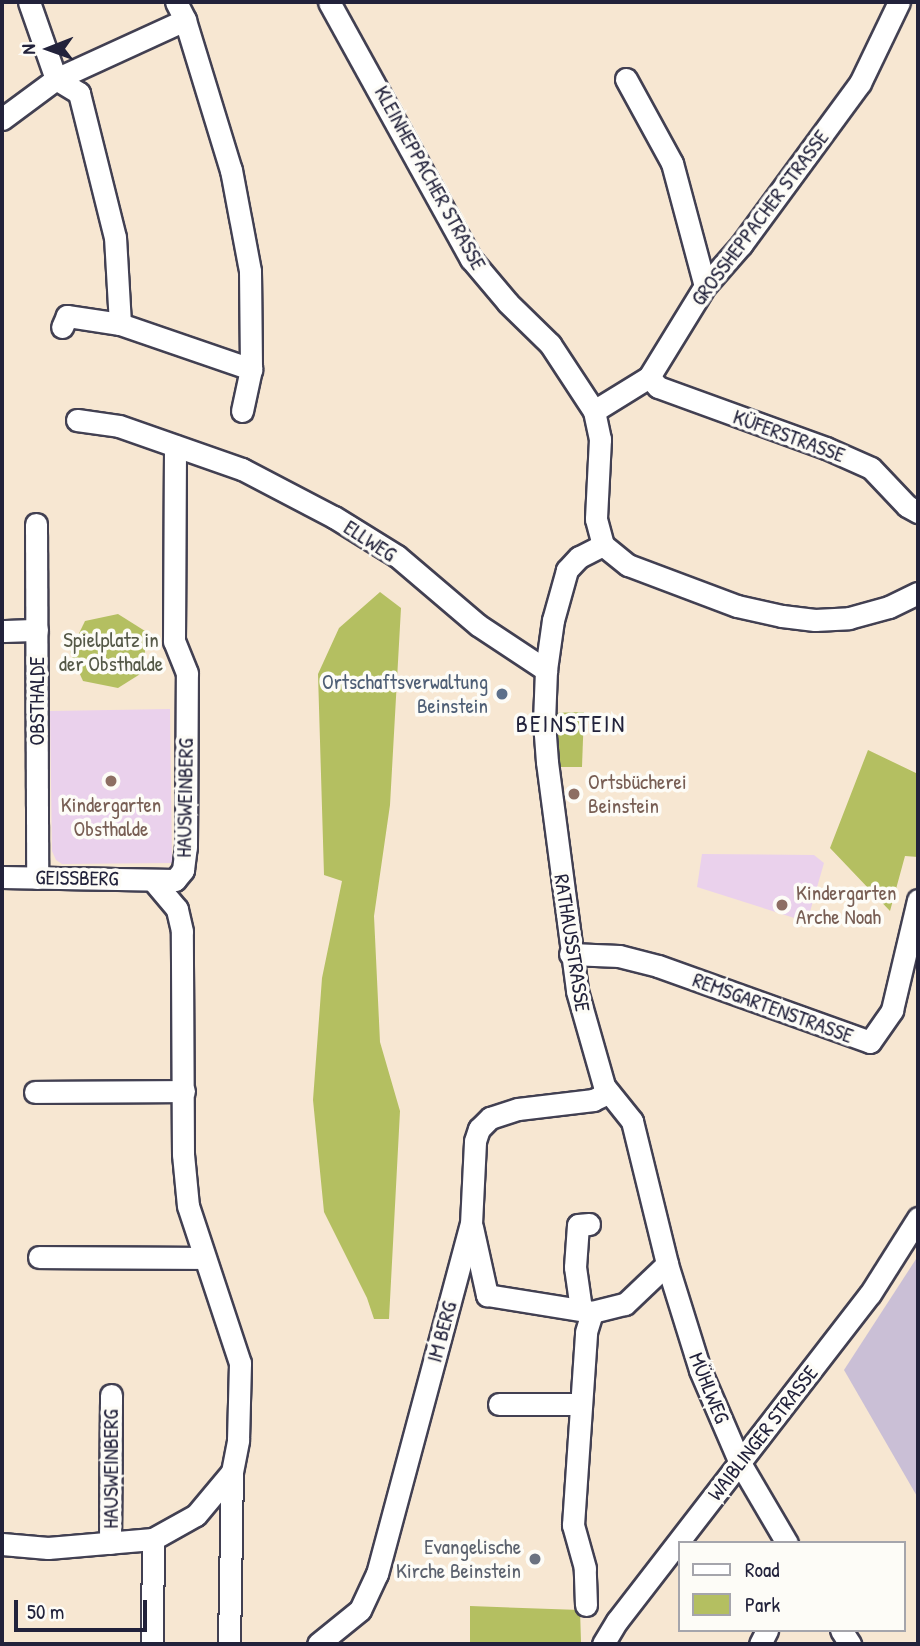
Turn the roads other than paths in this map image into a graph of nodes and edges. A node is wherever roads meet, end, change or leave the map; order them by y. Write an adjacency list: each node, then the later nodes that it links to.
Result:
1 (29, 2): 5 (street)
2 (329, 2): 14 (street, KLEINHEPPACHER STRASSE)
3 (900, 2): 8 (street, GROSSHEPPACHER STRASSE)
4 (181, 11): 5 (street); 11 (street)
5 (56, 79): 7 (street); 9 (street)
6 (625, 79): 8 (street)
7 (2, 119)
8 (705, 286): 12 (street, GROSSHEPPACHER STRASSE)
9 (120, 324): 10 (street); 11 (street)
10 (62, 327)
11 (251, 369): 13 (street)
12 (649, 377): 14 (street, GROSSHEPPACHER STRASSE); 17 (street, KÜFERSTRASSE)
13 (242, 411)
14 (594, 411): 19 (street)
15 (77, 420): 16 (street, ELLWEG)
16 (175, 446): 23 (street, ELLWEG); 26 (street, HAUSWEINBERG)
17 (918, 512)
18 (36, 524): 21 (street, OBSTHALDE)
19 (603, 545): 20 (street); 23 (street, RATHAUSSTRASSE)
20 (918, 593)
21 (37, 630): 22 (street); 25 (street, OBSTHALDE)
22 (2, 631)
23 (546, 670): 28 (street, RATHAUSSTRASSE)
24 (2, 877): 25 (street, GEISSBERG)
25 (37, 877): 26 (street, GEISSBERG)
26 (153, 880): 29 (street, HAUSWEINBERG)
27 (918, 900): 28 (street, REMSGARTENSTRASSE)
28 (570, 954): 31 (street, RATHAUSSTRASSE)
29 (184, 1091): 30 (street); 36 (street, HAUSWEINBERG)
30 (35, 1092)
31 (608, 1093): 33 (street, IM BERG); 37 (street, RATHAUSSTRASSE)
32 (918, 1219): 42 (street, WAIBLINGER STRASSE)
33 (471, 1224): 38 (street); 53 (street, IM BERG)
34 (589, 1224): 38 (street)
35 (38, 1257): 36 (street)
36 (203, 1258): 43 (street, HAUSWEINBERG)
37 (667, 1264): 38 (street); 42 (street, MÜHLWEG)
38 (586, 1311): 40 (street)
39 (111, 1395): 47 (street, HAUSWEINBERG)
40 (581, 1404): 41 (street); 50 (street)
41 (499, 1405)
42 (740, 1463): 45 (street, WAIBLINGER STRASSE); 46 (street, MÜHLWEG)
43 (232, 1472): 44 (street, HAUSWEINBERG); 52 (street, HAUSWEINBERG)
44 (153, 1539): 47 (street, HAUSWEINBERG); 51 (street, HAUSWEINBERG)
45 (679, 1541)
46 (786, 1541)
47 (110, 1543): 49 (street, HAUSWEINBERG)
48 (678, 1543): 54 (street, WAIBLINGER STRASSE)
49 (2, 1544)
50 (586, 1605)
51 (152, 1644)
52 (229, 1644)
53 (318, 1644)
54 (603, 1644)

